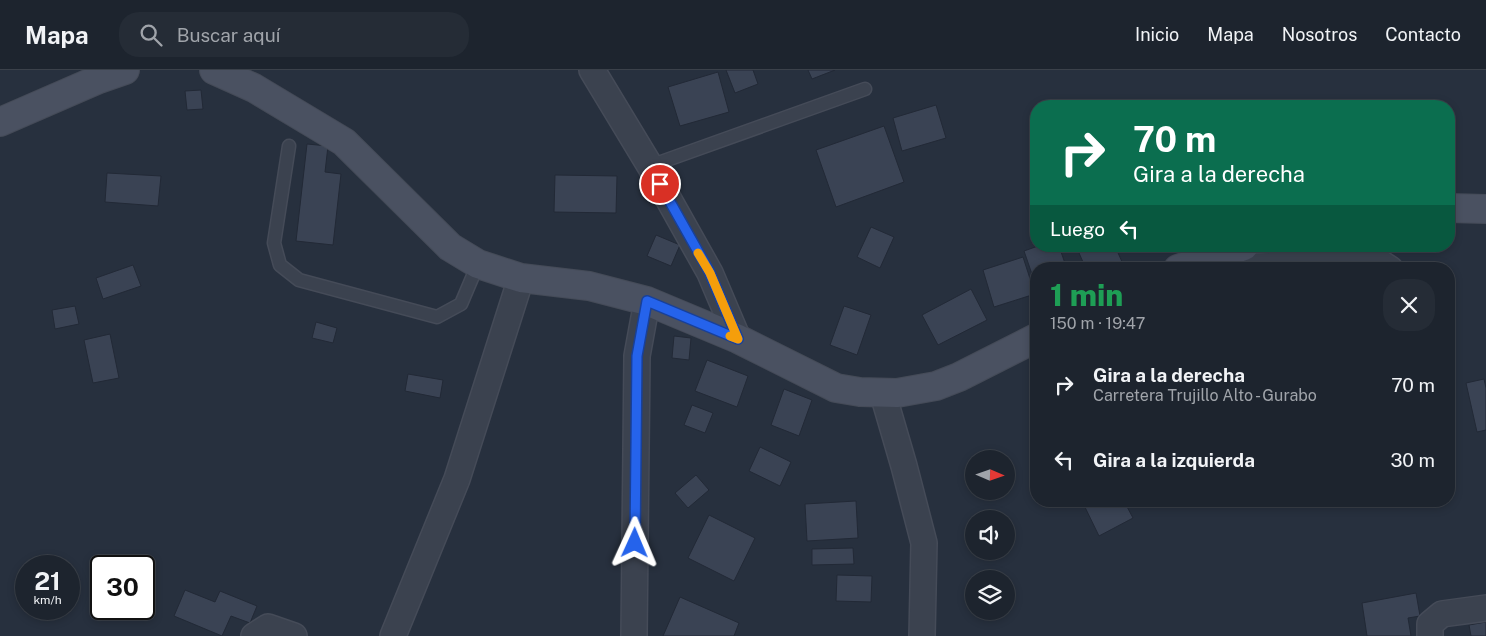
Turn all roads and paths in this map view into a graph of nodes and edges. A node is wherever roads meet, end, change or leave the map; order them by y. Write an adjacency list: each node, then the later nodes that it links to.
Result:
1 (125, 70): 5 (main road)
2 (214, 70): 14 (main road)
3 (592, 70): 7 (street)
4 (865, 89): 7 (lane)
5 (0, 122)
6 (289, 146): 14 (lane)
7 (650, 166): 17 (street)
8 (1455, 208): 9 (main road)
9 (1486, 210)
10 (1227, 252): 11 (main road)
11 (1198, 262)
12 (1316, 262): 13 (street)
13 (1379, 262)
14 (478, 264): 15 (main road)
15 (521, 278): 16 (main road); 23 (street)
16 (647, 301): 17 (main road); 24 (street)
17 (738, 339): 19 (main road)
18 (1030, 341): 19 (main road)
19 (882, 394): 25 (street)
20 (1486, 608): 26 (street)
21 (254, 636): 22 (street)
22 (294, 636)
23 (393, 636)
24 (634, 636)
25 (922, 636)
26 (1430, 636)

